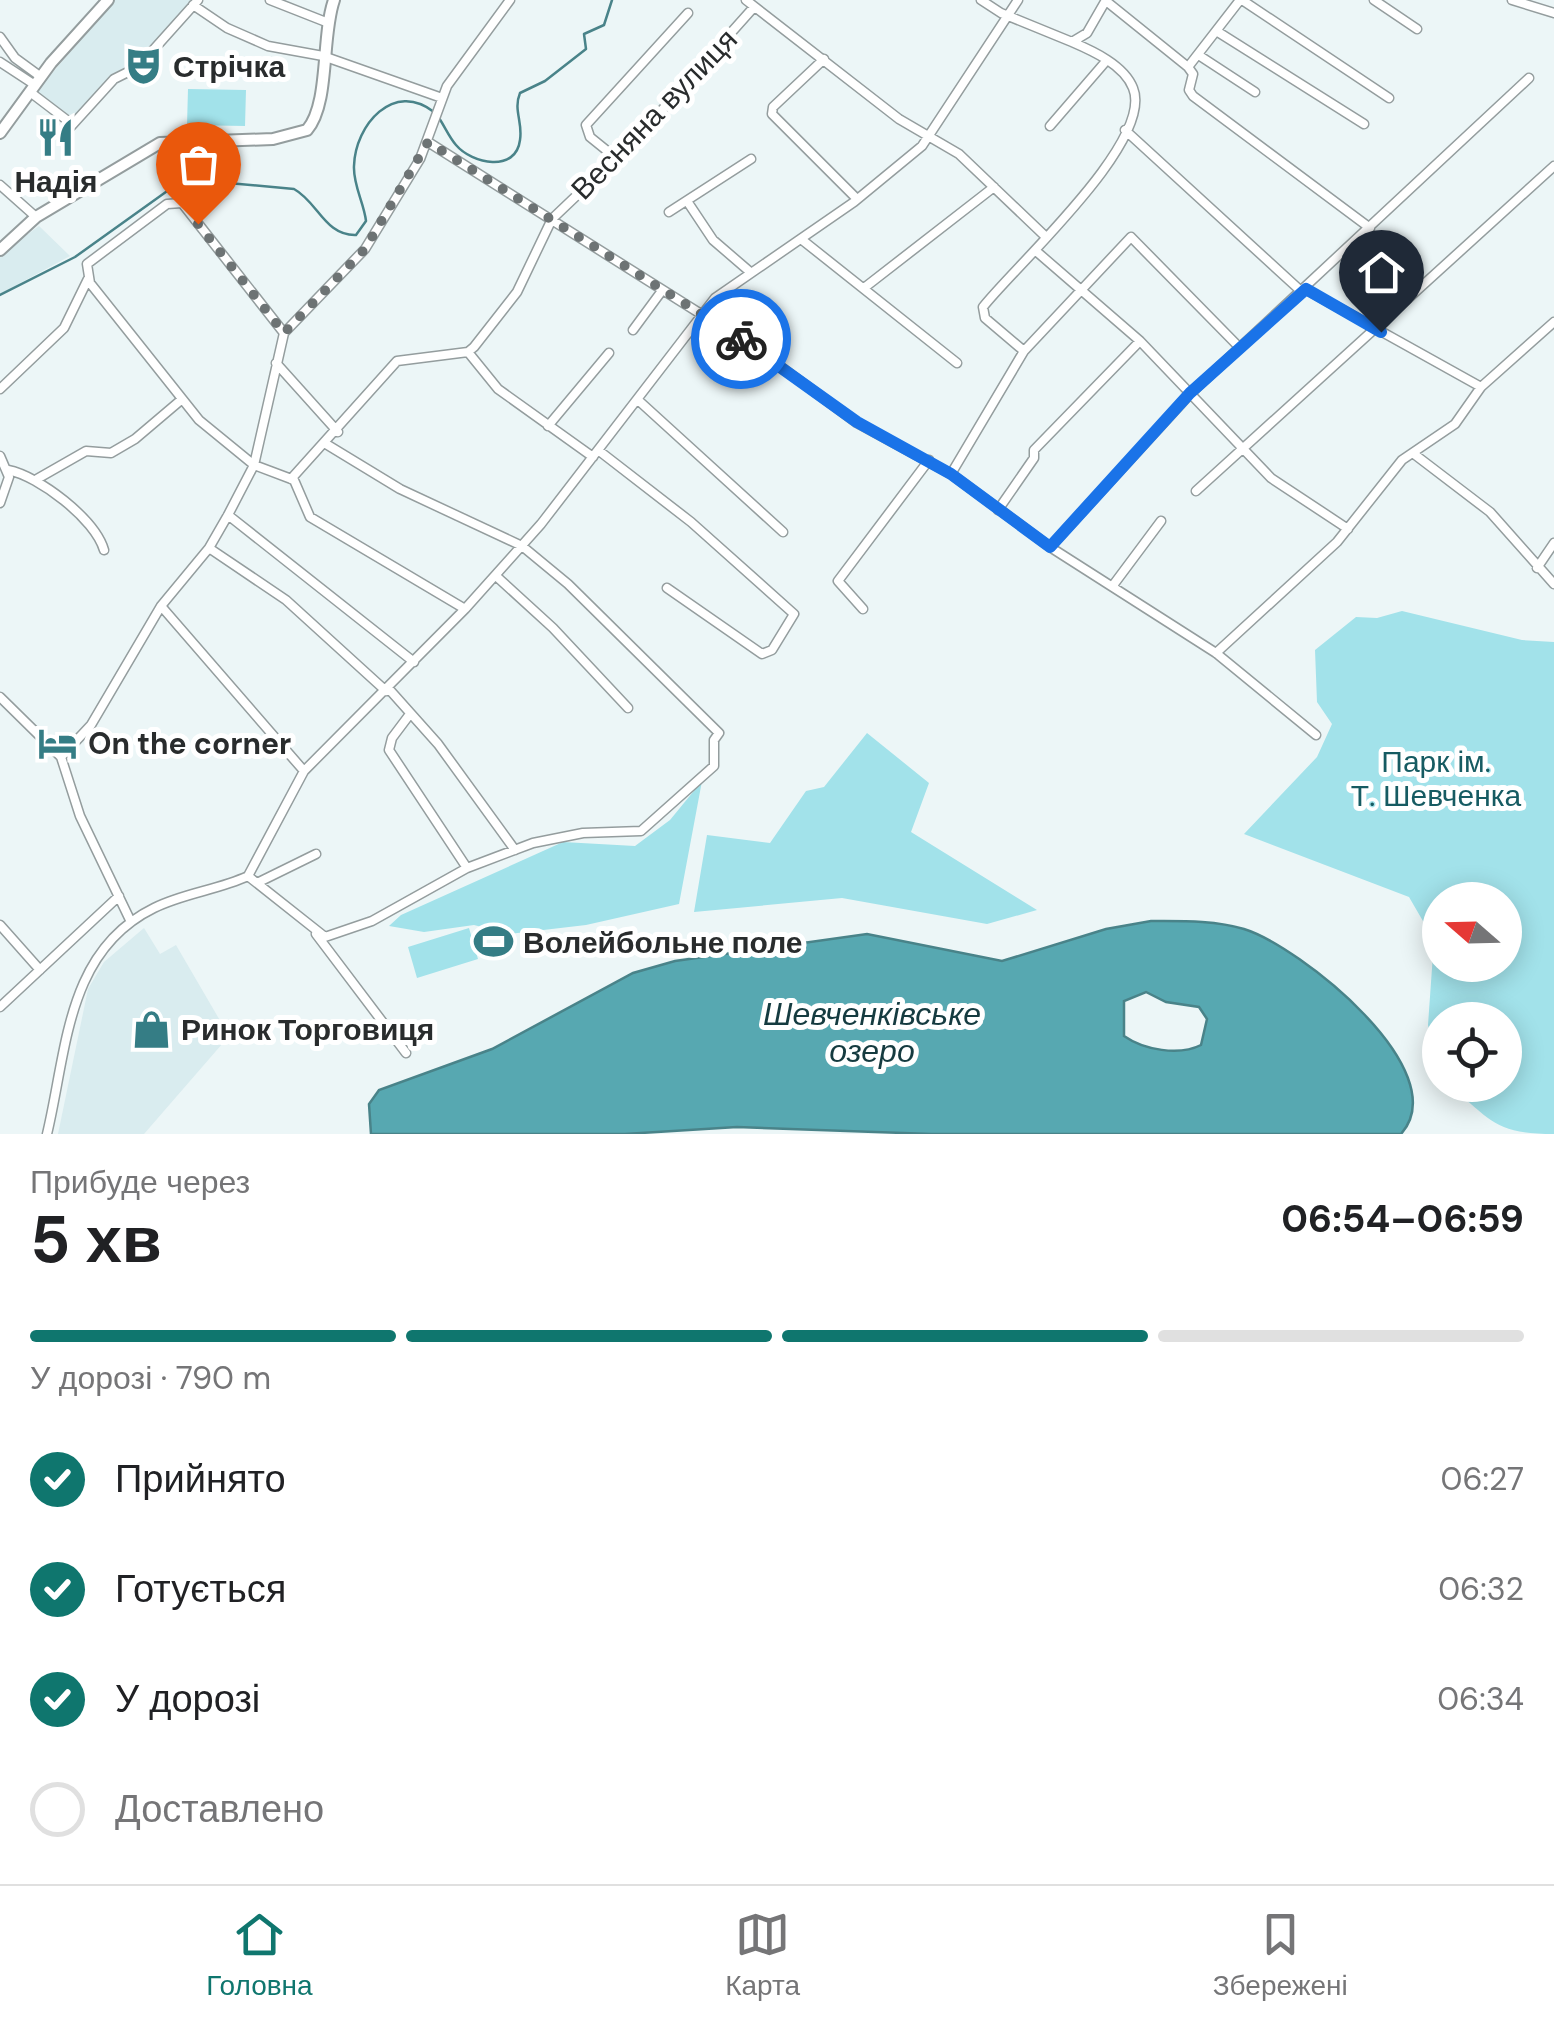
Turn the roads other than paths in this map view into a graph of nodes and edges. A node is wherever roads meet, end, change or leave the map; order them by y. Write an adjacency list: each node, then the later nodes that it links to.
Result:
1 (108, 0): 29 (main road)
2 (270, 0): 17 (street)
3 (334, 0): 17 (main road)
4 (510, 0): 31 (street)
5 (746, 0): 13 (street)
6 (982, 0): 16 (street)
7 (1018, 0): 16 (street)
8 (1106, 0): 21 (street); 27 (street)
9 (1241, 0): 19 (street); 32 (street)
10 (1374, 0): 18 (street)
11 (1512, 0): 15 (street)
12 (196, 2): 22 (street); 33 (street)
13 (754, 7): 24 (street); 41 (street, Весняна вулиця)
14 (688, 13): 41 (street)
15 (1554, 13)
16 (1010, 15): 21 (street); 39 (street)
17 (326, 22): 22 (main road)
18 (1416, 29)
19 (1218, 32): 23 (street); 34 (street)
20 (0, 37): 29 (street)
21 (1072, 42): 25 (street)
22 (322, 56): 31 (street); 49 (main road)
23 (1200, 56): 27 (street); 30 (street)
24 (824, 60): 39 (street); 46 (street)
25 (1107, 60): 35 (street); 36 (street)
26 (0, 62): 29 (street)
27 (1188, 66): 51 (street)
28 (1530, 78): 51 (street)
29 (36, 85): 33 (street); 37 (main road)
30 (1255, 92)
31 (442, 98): 40 (street)
32 (1388, 98)
33 (72, 124): 38 (street)
34 (1364, 124)
35 (1050, 126)
36 (1125, 130): 52 (street); 60 (street)
37 (0, 133)
38 (64, 134)
39 (930, 138): 45 (street); 46 (street)
40 (428, 142): 50 (street); 66 (street)
41 (616, 158): 50 (street, Весняна вулиця)
42 (750, 159): 47 (street)
43 (1554, 166): 64 (street)
44 (0, 185): 49 (street)
45 (994, 188): 52 (street); 58 (street)
46 (857, 199): 53 (street)
47 (686, 201): 48 (street); 56 (street)
48 (669, 212)
49 (36, 217): 54 (main road)
50 (552, 219): 61 (street); 70 (street)
51 (1370, 228): 60 (street)
52 (1046, 237): 55 (street)
53 (801, 238): 56 (street); 58 (street)
54 (0, 250)
55 (1036, 251): 59 (street); 69 (street)
56 (749, 271): 62 (street)
57 (88, 279): 66 (street); 75 (street); 77 (street)
58 (864, 288): 73 (street)
59 (1083, 290): 67 (street); 68 (street); 69 (street)
60 (1304, 291): 64 (street); 68 (street)
61 (660, 292): 62 (street); 65 (street)
62 (702, 317): 78 (street); 86 (street)
63 (1554, 322): 74 (street)
64 (1375, 328): 74 (street); 82 (street)
65 (633, 330)
66 (284, 333): 72 (street)
67 (1140, 341): 76 (street); 94 (street)
68 (1240, 348): 76 (street)
69 (1024, 351): 89 (street)
70 (468, 352): 79 (street); 80 (street)
71 (609, 352): 79 (street)
72 (276, 363): 80 (street); 87 (street)
73 (957, 363)
74 (1482, 388): 84 (street)
75 (0, 389)
76 (1190, 393): 82 (street); 101 (street)
77 (182, 400): 87 (street); 90 (street)
78 (638, 400): 83 (street); 98 (street)
79 (548, 426): 83 (street)
80 (338, 432): 81 (street)
81 (326, 444): 91 (street); 100 (street)
82 (1242, 450): 92 (street); 97 (street)
83 (596, 454): 100 (street); 108 (street)
84 (1414, 454): 97 (street); 104 (street)
85 (0, 456): 88 (street)
86 (929, 460): 89 (street); 111 (street)
87 (254, 465): 91 (street); 95 (street)
88 (8, 470): 90 (street); 93 (street)
89 (951, 474): 94 (street)
90 (37, 479): 103 (street)
91 (292, 479): 110 (street)
92 (1196, 491)
93 (0, 503)
94 (998, 510): 101 (street)
95 (228, 515): 102 (street); 113 (street)
96 (1161, 521): 106 (street)
97 (1348, 529): 112 (street)
98 (782, 532)
99 (1554, 544): 104 (street)
100 (522, 546): 105 (street); 121 (street)
101 (1050, 547): 106 (street)
102 (208, 548): 109 (street); 114 (street)
103 (104, 550)
104 (1537, 568): 107 (street)
105 (496, 576): 110 (street); 116 (street)
106 (1114, 584): 112 (street)
107 (1554, 584)
108 (667, 588)
109 (162, 606): 119 (street); 120 (street)
110 (465, 609): 113 (street)
111 (863, 609)
112 (1216, 653): 118 (street)
113 (414, 662): 114 (street)
114 (387, 690): 117 (street); 120 (street)
115 (0, 697): 119 (street)
116 (628, 708)
117 (410, 714): 121 (street); 123 (street)
118 (1316, 735)
119 (61, 757): 126 (street)
120 (304, 772): 124 (street)
121 (515, 850): 123 (street)
122 (316, 854): 125 (street)
123 (467, 868): 129 (street)
124 (248, 876): 125 (street); 127 (street)
125 (257, 883): 129 (street)
126 (119, 896): 127 (street); 130 (street)
127 (131, 922): 133 (street)
128 (0, 925): 130 (street)
129 (313, 930): 132 (street)
130 (40, 970): 131 (street)
131 (0, 1007)
132 (406, 1053)
133 (46, 1134)

